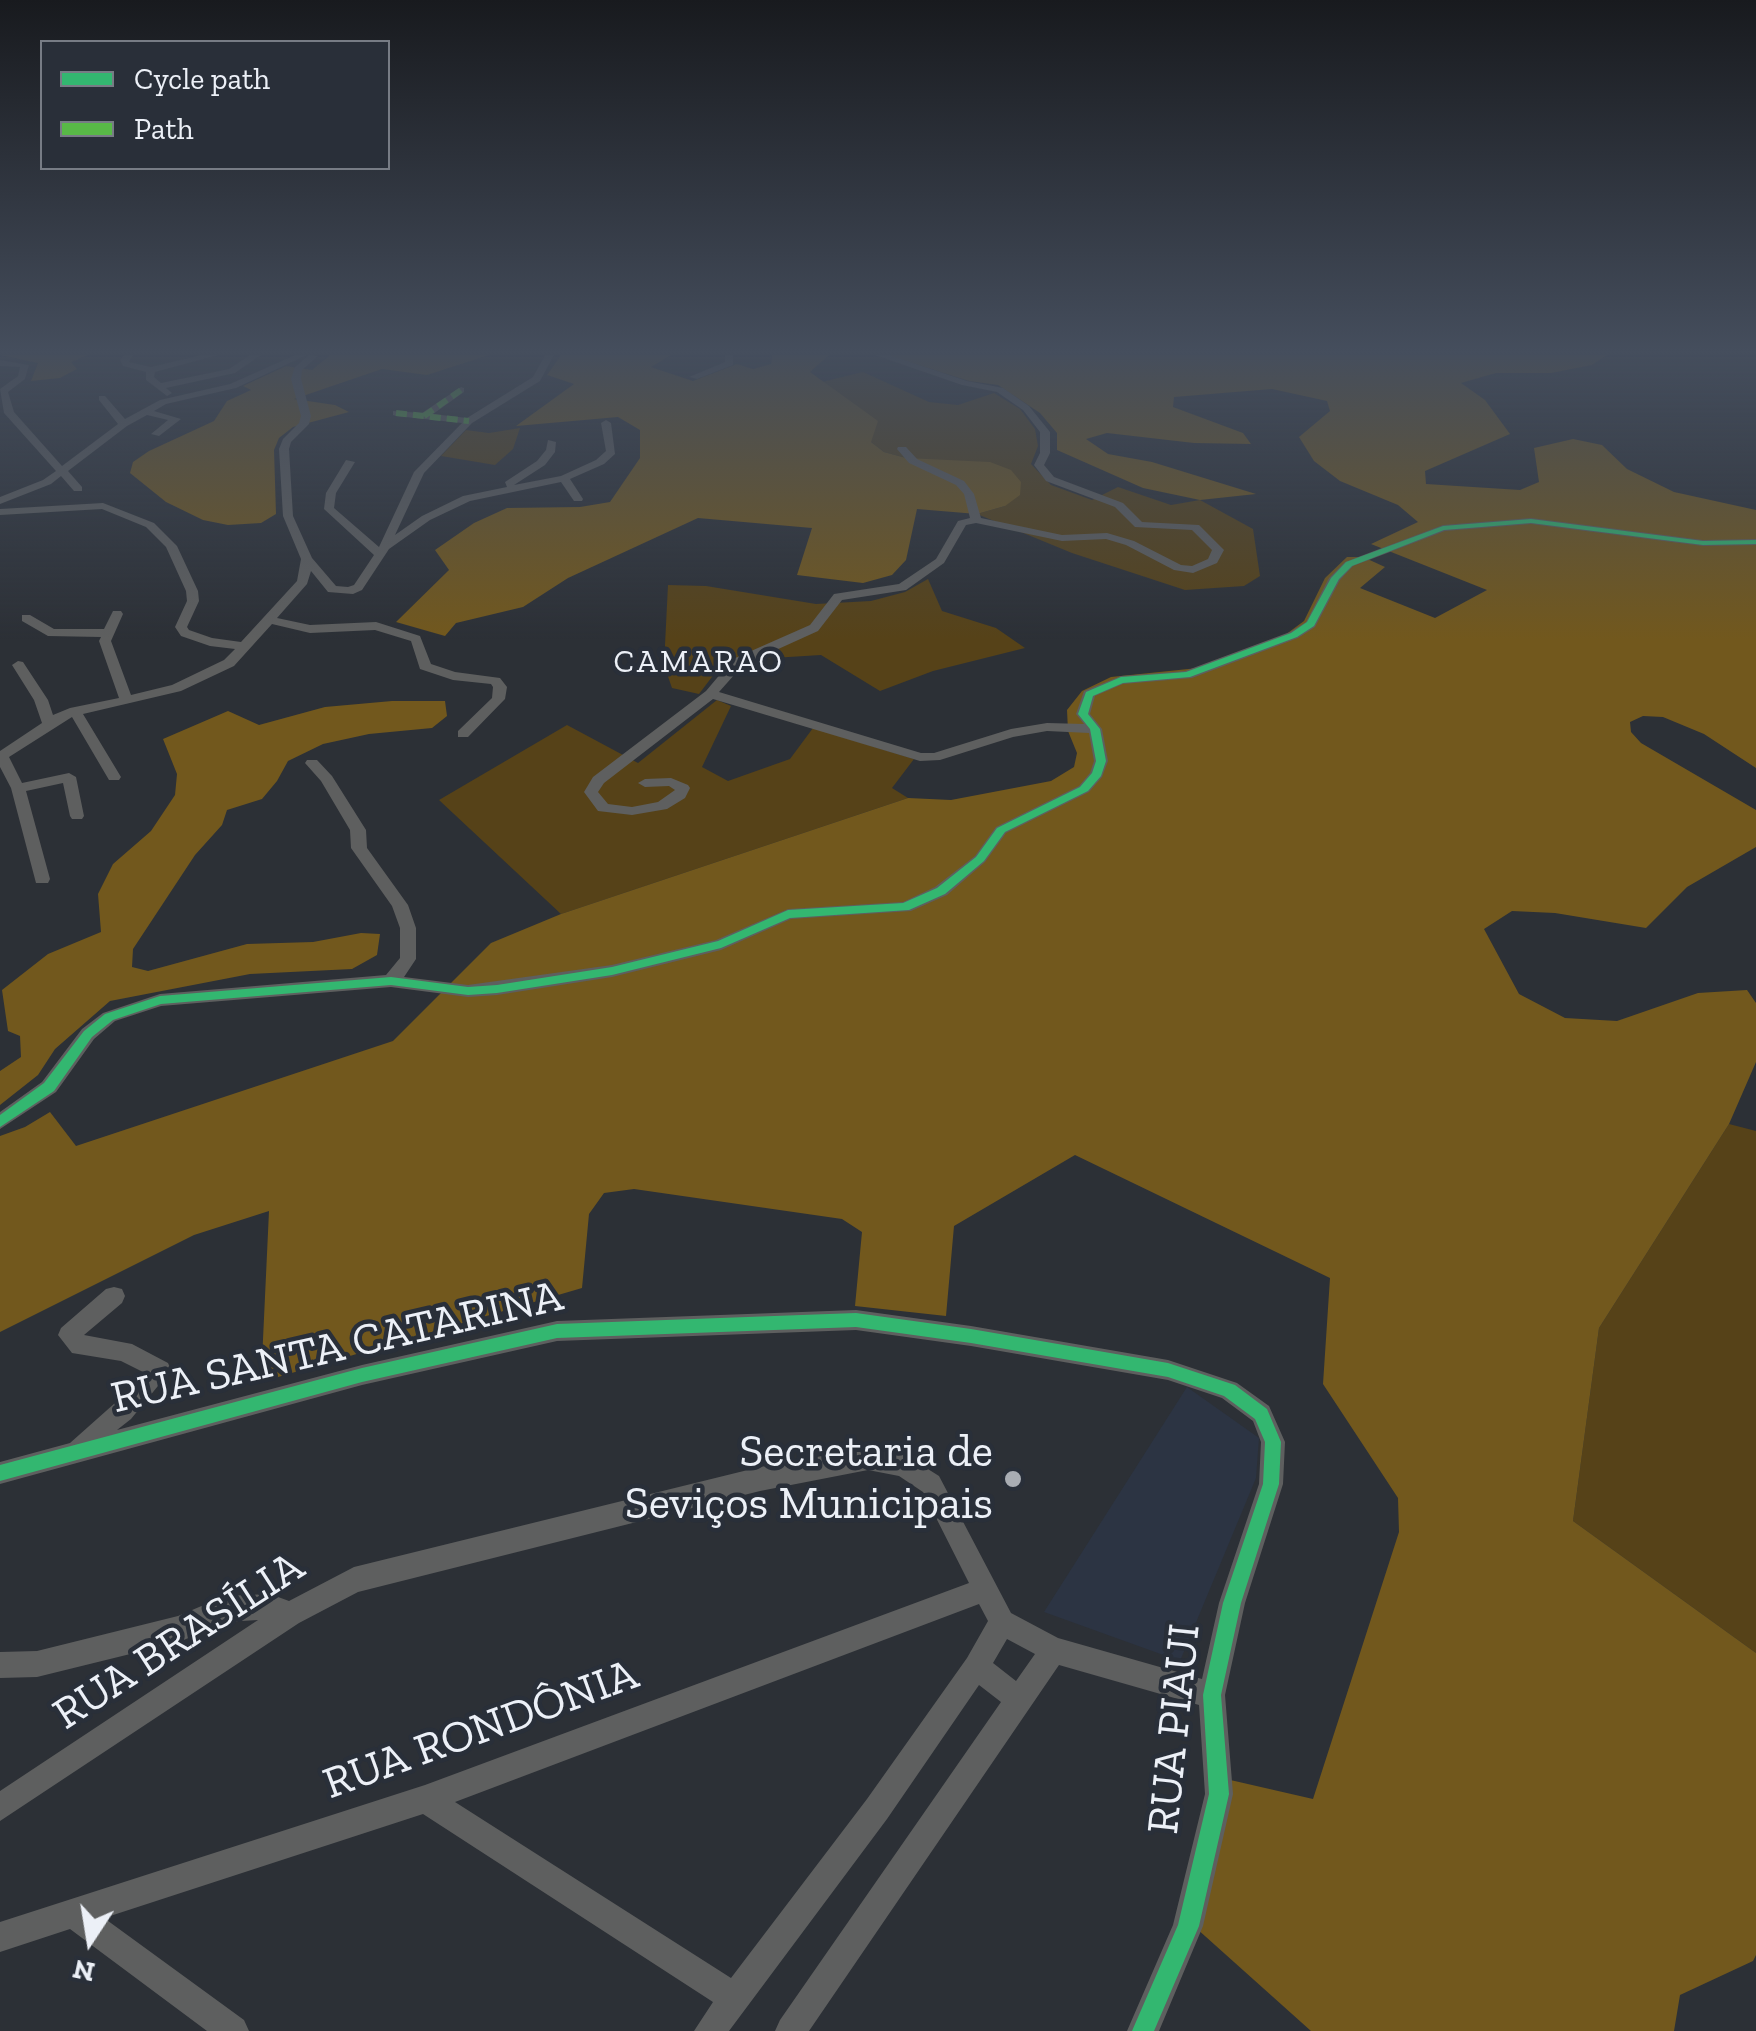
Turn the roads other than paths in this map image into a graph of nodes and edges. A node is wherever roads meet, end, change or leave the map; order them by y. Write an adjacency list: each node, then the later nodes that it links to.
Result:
1 (39, 450): 10 (street)
2 (87, 450): 10 (street)
3 (284, 450): 20 (street)
4 (441, 450): 19 (street)
5 (551, 450): 13 (street)
6 (611, 450): 11 (street)
7 (903, 450): 17 (street)
8 (1044, 450): 17 (street)
9 (350, 462): 19 (street)
10 (58, 470): 12 (street); 15 (street)
11 (564, 478): 13 (street); 14 (street)
12 (78, 490)
13 (490, 493): 19 (street)
14 (578, 499)
15 (0, 501)
16 (0, 512): 25 (street)
17 (976, 520): 27 (street)
18 (1756, 542): 31 (street)
19 (382, 552): 20 (street)
20 (307, 559): 23 (street)
21 (117, 614): 24 (street)
22 (26, 618): 24 (street)
23 (268, 619): 25 (street); 32 (street)
24 (107, 634): 28 (street)
25 (242, 646): 28 (street)
26 (18, 665): 30 (street)
27 (711, 694): 31 (street); 36 (street)
28 (126, 700): 29 (street)
29 (75, 711): 30 (street); 35 (street)
30 (48, 722): 33 (street)
31 (1095, 729): 40 (street)
32 (463, 734)
33 (1, 756): 37 (street)
34 (312, 763): 40 (street)
35 (114, 778)
36 (645, 784)
37 (18, 788): 38 (street); 39 (street)
38 (77, 816)
39 (42, 879)
40 (391, 981): 41 (street)
41 (0, 1122)
42 (114, 1296): 44 (street)
43 (1229, 1390): 44 (street, RUA SANTA CATARINA); 52 (street, RUA PIAUI)
44 (76, 1451): 45 (street, RUA SANTA CATARINA)
45 (0, 1473)
46 (986, 1589): 47 (street, RUA BRASÍLIA); 48 (street, RUA BRASÍLIA); 54 (street, RUA RONDÔNIA)
47 (290, 1614): 50 (street); 55 (street, RUA BRASÍLIA)
48 (1002, 1622): 49 (street); 51 (street)
49 (1053, 1650): 52 (street); 53 (street)
50 (0, 1665)
51 (976, 1667): 53 (street); 58 (street)
52 (1212, 1695): 62 (street, RUA PIAUI)
53 (1020, 1699): 61 (street)
54 (425, 1799): 56 (street, RUA RONDÔNIA); 58 (street)
55 (0, 1807)
56 (74, 1914): 57 (street, RUA RONDÔNIA); 59 (street)
57 (0, 1937)
58 (735, 1998): 60 (street)
59 (233, 2031)
60 (710, 2031)
61 (791, 2031)
62 (1143, 2031)

